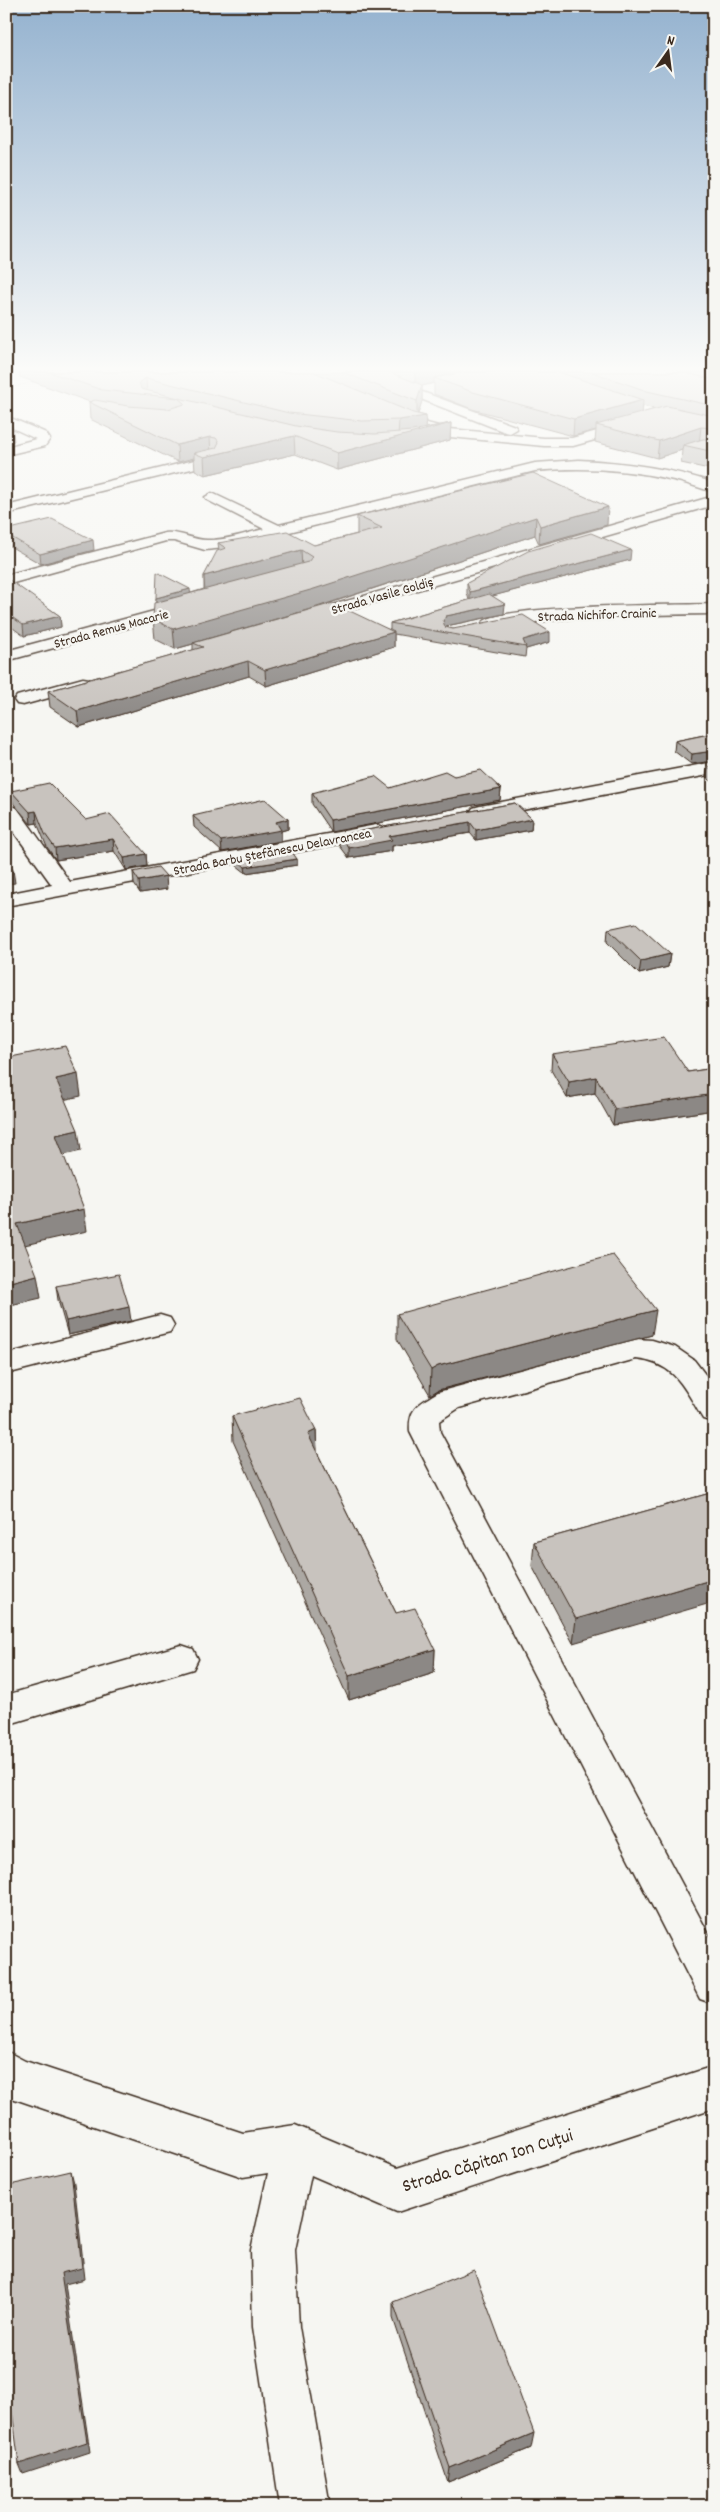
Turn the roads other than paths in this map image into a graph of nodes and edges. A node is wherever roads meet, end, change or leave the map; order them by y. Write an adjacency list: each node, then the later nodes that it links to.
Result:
1 (91, 489): 5 (street)
2 (445, 489): 6 (street)
3 (212, 497): 6 (street)
4 (714, 500): 10 (street, Strada Vasile Goldiș)
5 (6, 510)
6 (279, 530): 7 (street)
7 (6, 580)
8 (206, 602): 12 (street, Strada Remus Macarie)
9 (714, 609): 11 (street, Strada Nichifor Crainic)
10 (291, 621)
11 (470, 628)
12 (6, 656)
13 (99, 678): 14 (street)
14 (23, 700)
15 (714, 768): 17 (street)
16 (10, 812): 19 (street)
17 (458, 816)
18 (399, 827): 19 (street, Strada Barbu Ștefănescu Delavrancea)
19 (65, 889): 20 (street, Strada Barbu Ștefănescu Delavrancea)
20 (6, 900)
21 (160, 1325): 22 (street)
22 (6, 1364)
23 (714, 1411): 26 (street)
24 (181, 1659): 25 (street)
25 (6, 1710)
26 (714, 1985)
27 (9, 2077): 29 (street)
28 (714, 2087): 29 (street, Strada Căpitan Ion Cuțui)
29 (295, 2147): 30 (street)
30 (305, 2506)

